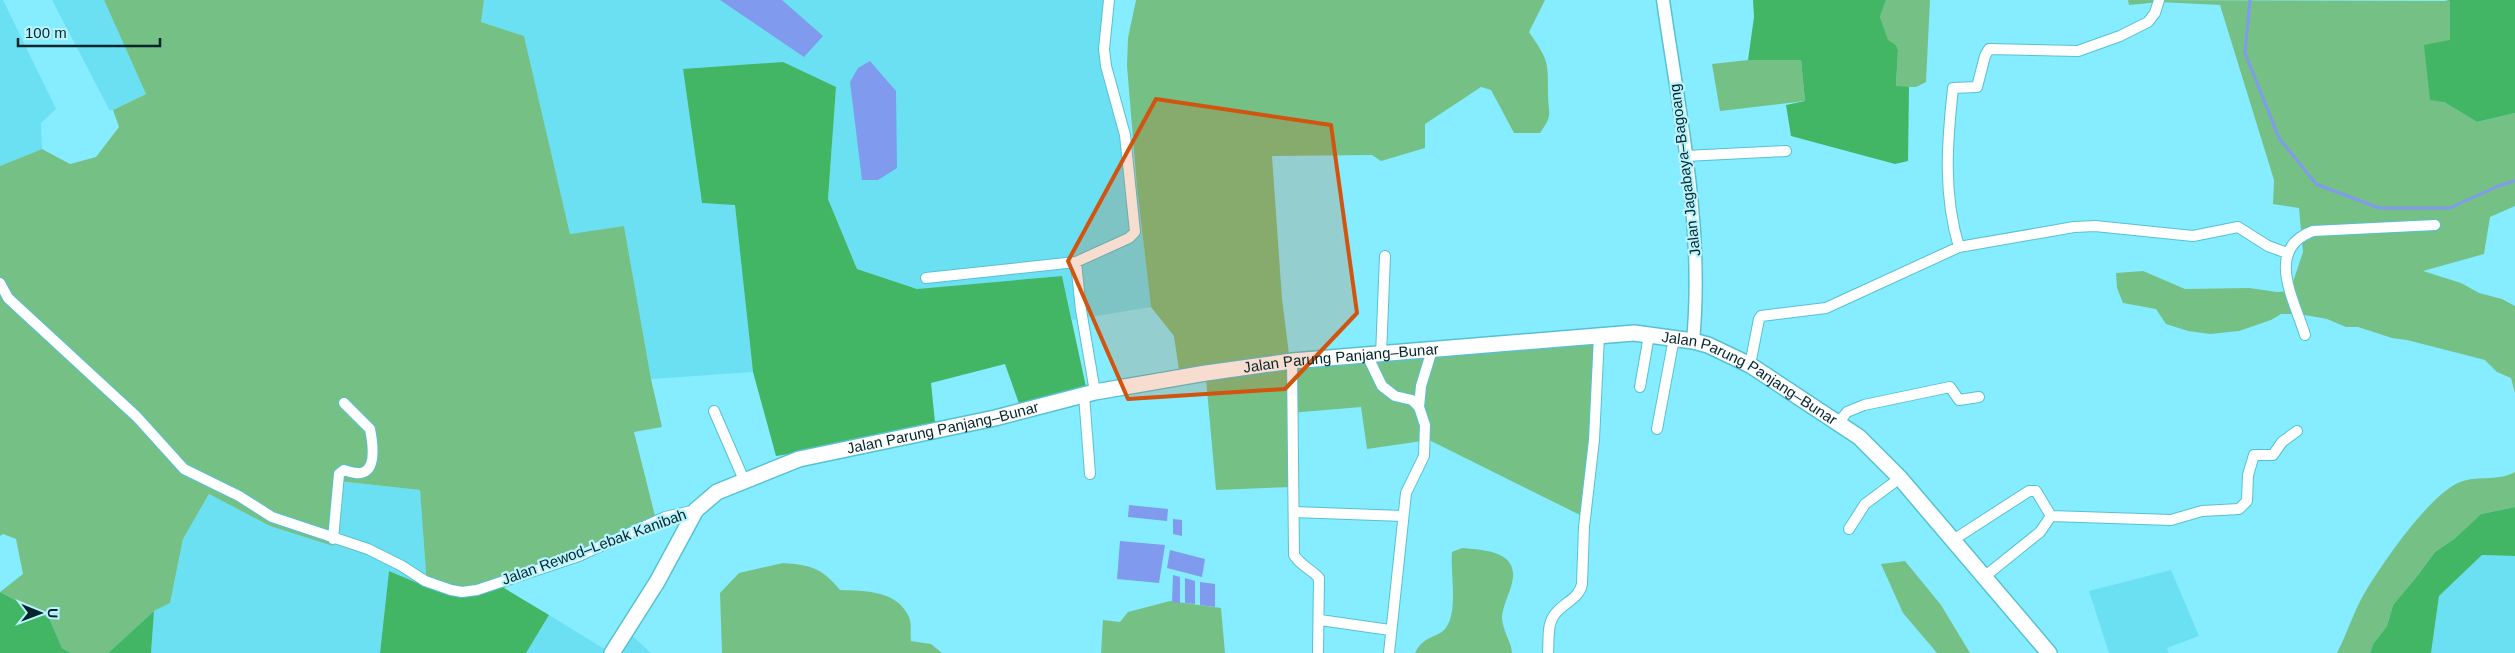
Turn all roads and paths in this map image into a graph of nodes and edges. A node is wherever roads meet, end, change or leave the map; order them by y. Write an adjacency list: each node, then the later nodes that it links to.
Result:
1 (1109, 0): 10 (street)
2 (1663, 0): 5 (street, Jalan Jagabaya–Bagoang)
3 (2159, 0): 7 (street)
4 (1786, 151): 5 (street)
5 (1686, 156): 17 (street, Jalan Jagabaya–Bagoang)
6 (2435, 225): 8 (street)
7 (1959, 247): 8 (street); 21 (street)
8 (2287, 253): 13 (street)
9 (1385, 256): 19 (street)
10 (1076, 262): 11 (street); 23 (street)
11 (926, 278)
12 (0, 283): 39 (street, Jalan Rewod–Lebak Kanibah)
13 (2305, 334)
14 (1649, 335): 15 (main road, Jalan Parung Panjang–Bunar); 16 (main road, Jalan Parung Panjang–Bunar); 22 (street)
15 (1599, 336): 18 (main road, Jalan Parung Panjang–Bunar); 47 (street)
16 (1674, 338): 17 (main road, Jalan Parung Panjang–Bunar); 29 (street)
17 (1693, 341): 21 (main road, Jalan Parung Panjang–Bunar)
18 (1432, 350): 19 (main road, Jalan Parung Panjang–Bunar); 26 (street)
19 (1374, 355): 20 (main road, Jalan Parung Panjang–Bunar); 26 (street)
20 (1292, 361): 23 (main road, Jalan Parung Panjang–Bunar); 35 (street)
21 (1750, 365): 28 (main road, Jalan Parung Panjang–Bunar)
22 (1640, 387)
23 (1090, 393): 31 (street); 33 (main road, Jalan Parung Panjang–Bunar)
24 (1979, 397): 28 (street)
25 (344, 404): 39 (street)
26 (1419, 407): 36 (street)
27 (714, 411): 33 (street)
28 (1839, 422): 32 (main road, Jalan Parung Panjang–Bunar)
29 (1658, 429)
30 (2297, 431): 37 (street)
31 (1090, 474)
32 (1900, 478): 38 (street); 40 (main road, Jalan Parung Panjang–Bunar)
33 (744, 480): 34 (main road, Jalan Parung Panjang–Bunar)
34 (696, 510): 39 (street, Jalan Rewod–Lebak Kanibah); 44 (main road, Jalan Parung Panjang–Bunar)
35 (1294, 512): 36 (street); 42 (street)
36 (1403, 516): 43 (street)
37 (2051, 516): 40 (street); 41 (street)
38 (1849, 529)
39 (333, 539)
40 (1952, 540): 41 (main road, Jalan Parung Panjang–Bunar)
41 (1984, 576): 48 (main road, Jalan Parung Panjang–Bunar)
42 (1320, 620): 43 (street); 45 (street)
43 (1390, 630): 46 (street)
44 (612, 653)
45 (1318, 653)
46 (1389, 653)
47 (1548, 653)
48 (2049, 653)

